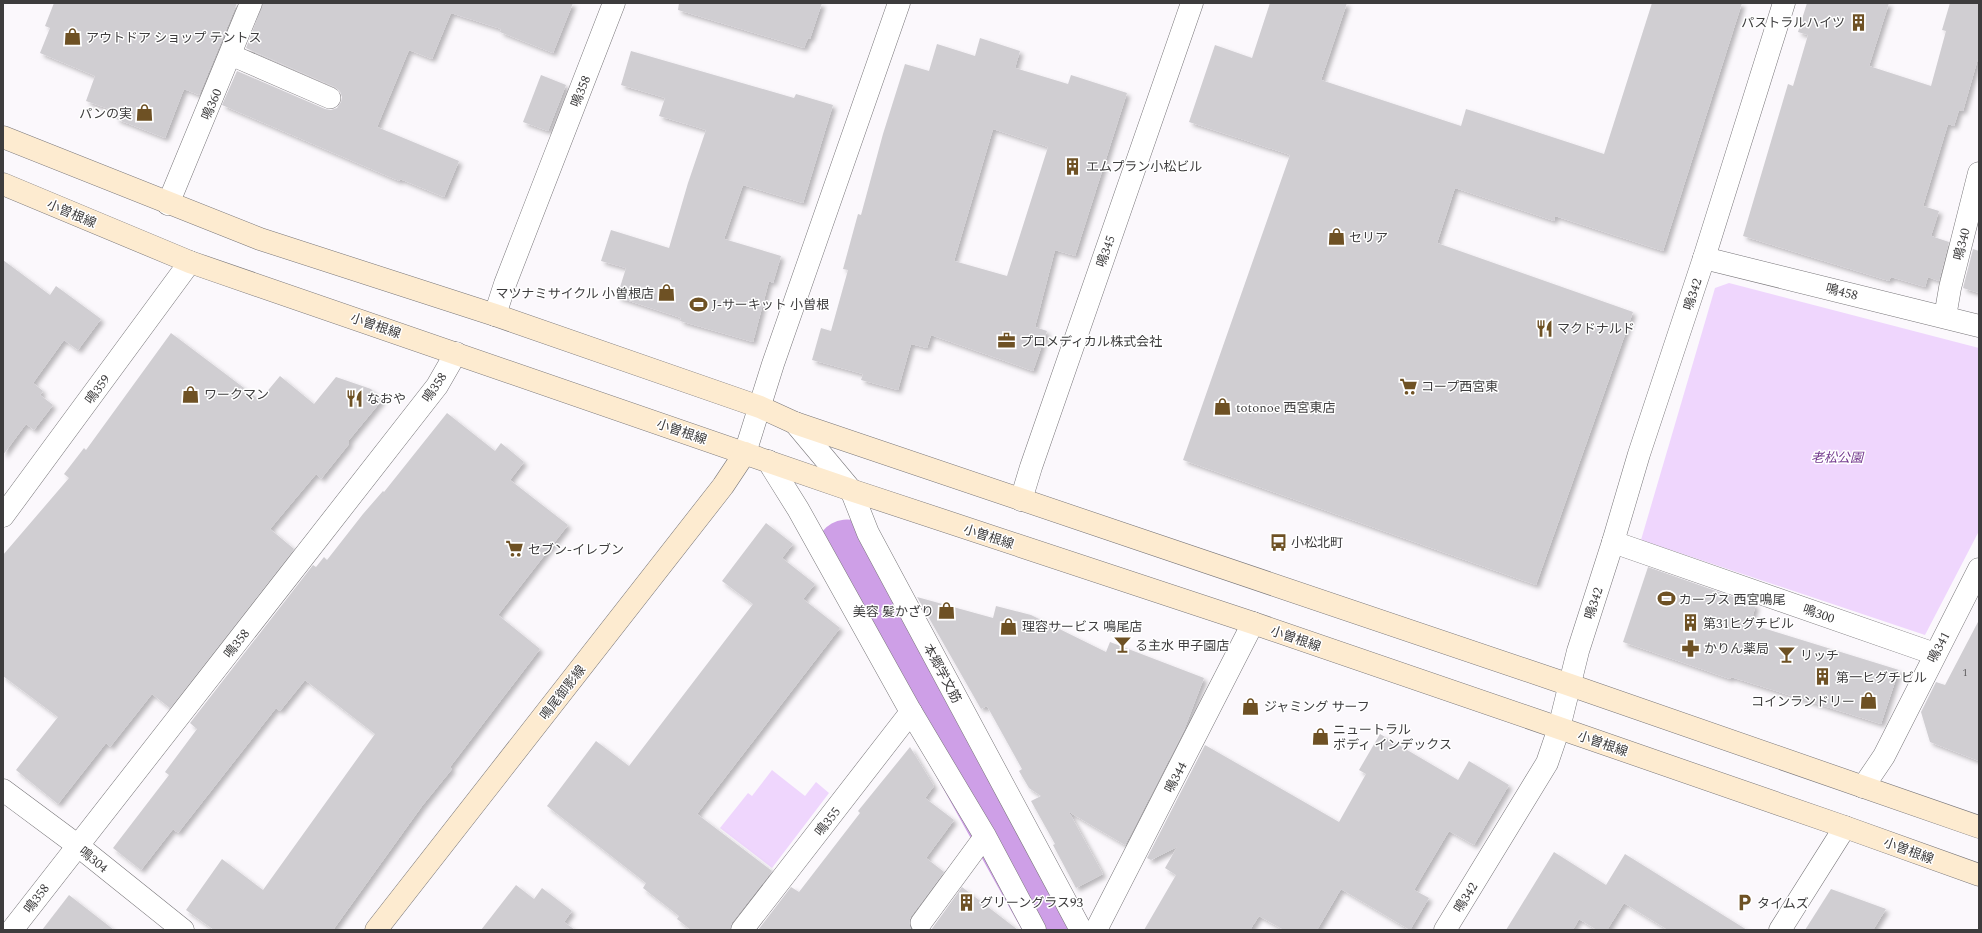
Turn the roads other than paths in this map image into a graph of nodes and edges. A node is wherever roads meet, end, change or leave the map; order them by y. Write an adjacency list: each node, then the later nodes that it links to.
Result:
1 (252, 3): 6 (street, 鳴360)
2 (614, 3): 14 (street, 鳴358)
3 (899, 3): 18 (street)
4 (1192, 3): 23 (street, 鳴345)
5 (1784, 3): 12 (street, 鳴342)
6 (231, 56): 7 (lane); 11 (street, 鳴360)
7 (330, 98)
8 (3, 137): 11 (street)
9 (1979, 173): 15 (street, 鳴340)
10 (3, 184): 13 (street, 小曽根線)
11 (168, 204): 14 (street)
12 (1704, 258): 15 (street, 鳴458); 25 (street, 鳴342)
13 (190, 262): 17 (street, 小曽根線); 24 (street, 鳴359)
14 (495, 315): 18 (street)
15 (1945, 317): 16 (street, 鳴458)
16 (1979, 326)
17 (456, 353): 20 (street, 小曽根線); 37 (street, 鳴358)
18 (760, 407): 19 (street); 20 (street)
19 (795, 423): 22 (street, 本郷学文筋); 23 (street)
20 (744, 452): 21 (street, 小曽根線); 42 (street, 鳴尾御影線)
21 (768, 461): 22 (street, 小曽根線); 30 (street)
22 (851, 490): 27 (street, 小曽根線); 45 (street, 本郷学文筋)
23 (1021, 500): 29 (street)
24 (3, 516)
25 (1613, 542): 28 (street, 鳴300); 29 (street, 鳴342)
26 (1979, 569): 28 (street, 鳴341)
27 (1253, 623): 31 (street, 小曽根線); 46 (street, 鳴344)
28 (1934, 654): 32 (street, 鳴341)
29 (1570, 685): 31 (street, 鳴342); 32 (street)
30 (911, 712): 36 (street); 43 (street, 鳴355)
31 (1559, 728): 34 (street, 小曽根線); 47 (street, 鳴342)
32 (1863, 787): 35 (street)
33 (3, 790): 37 (street, 鳴304)
34 (1845, 827): 38 (street, 小曽根線); 48 (street)
35 (1979, 827)
36 (985, 836): 39 (lane); 44 (street)
37 (77, 845): 40 (street, 鳴358); 41 (street, 鳴304)
38 (1979, 876)
39 (921, 923)
40 (12, 930)
41 (183, 930)
42 (376, 930)
43 (742, 930)
44 (1035, 930)
45 (1081, 930)
46 (1096, 930)
47 (1444, 930)
48 (1780, 930)

